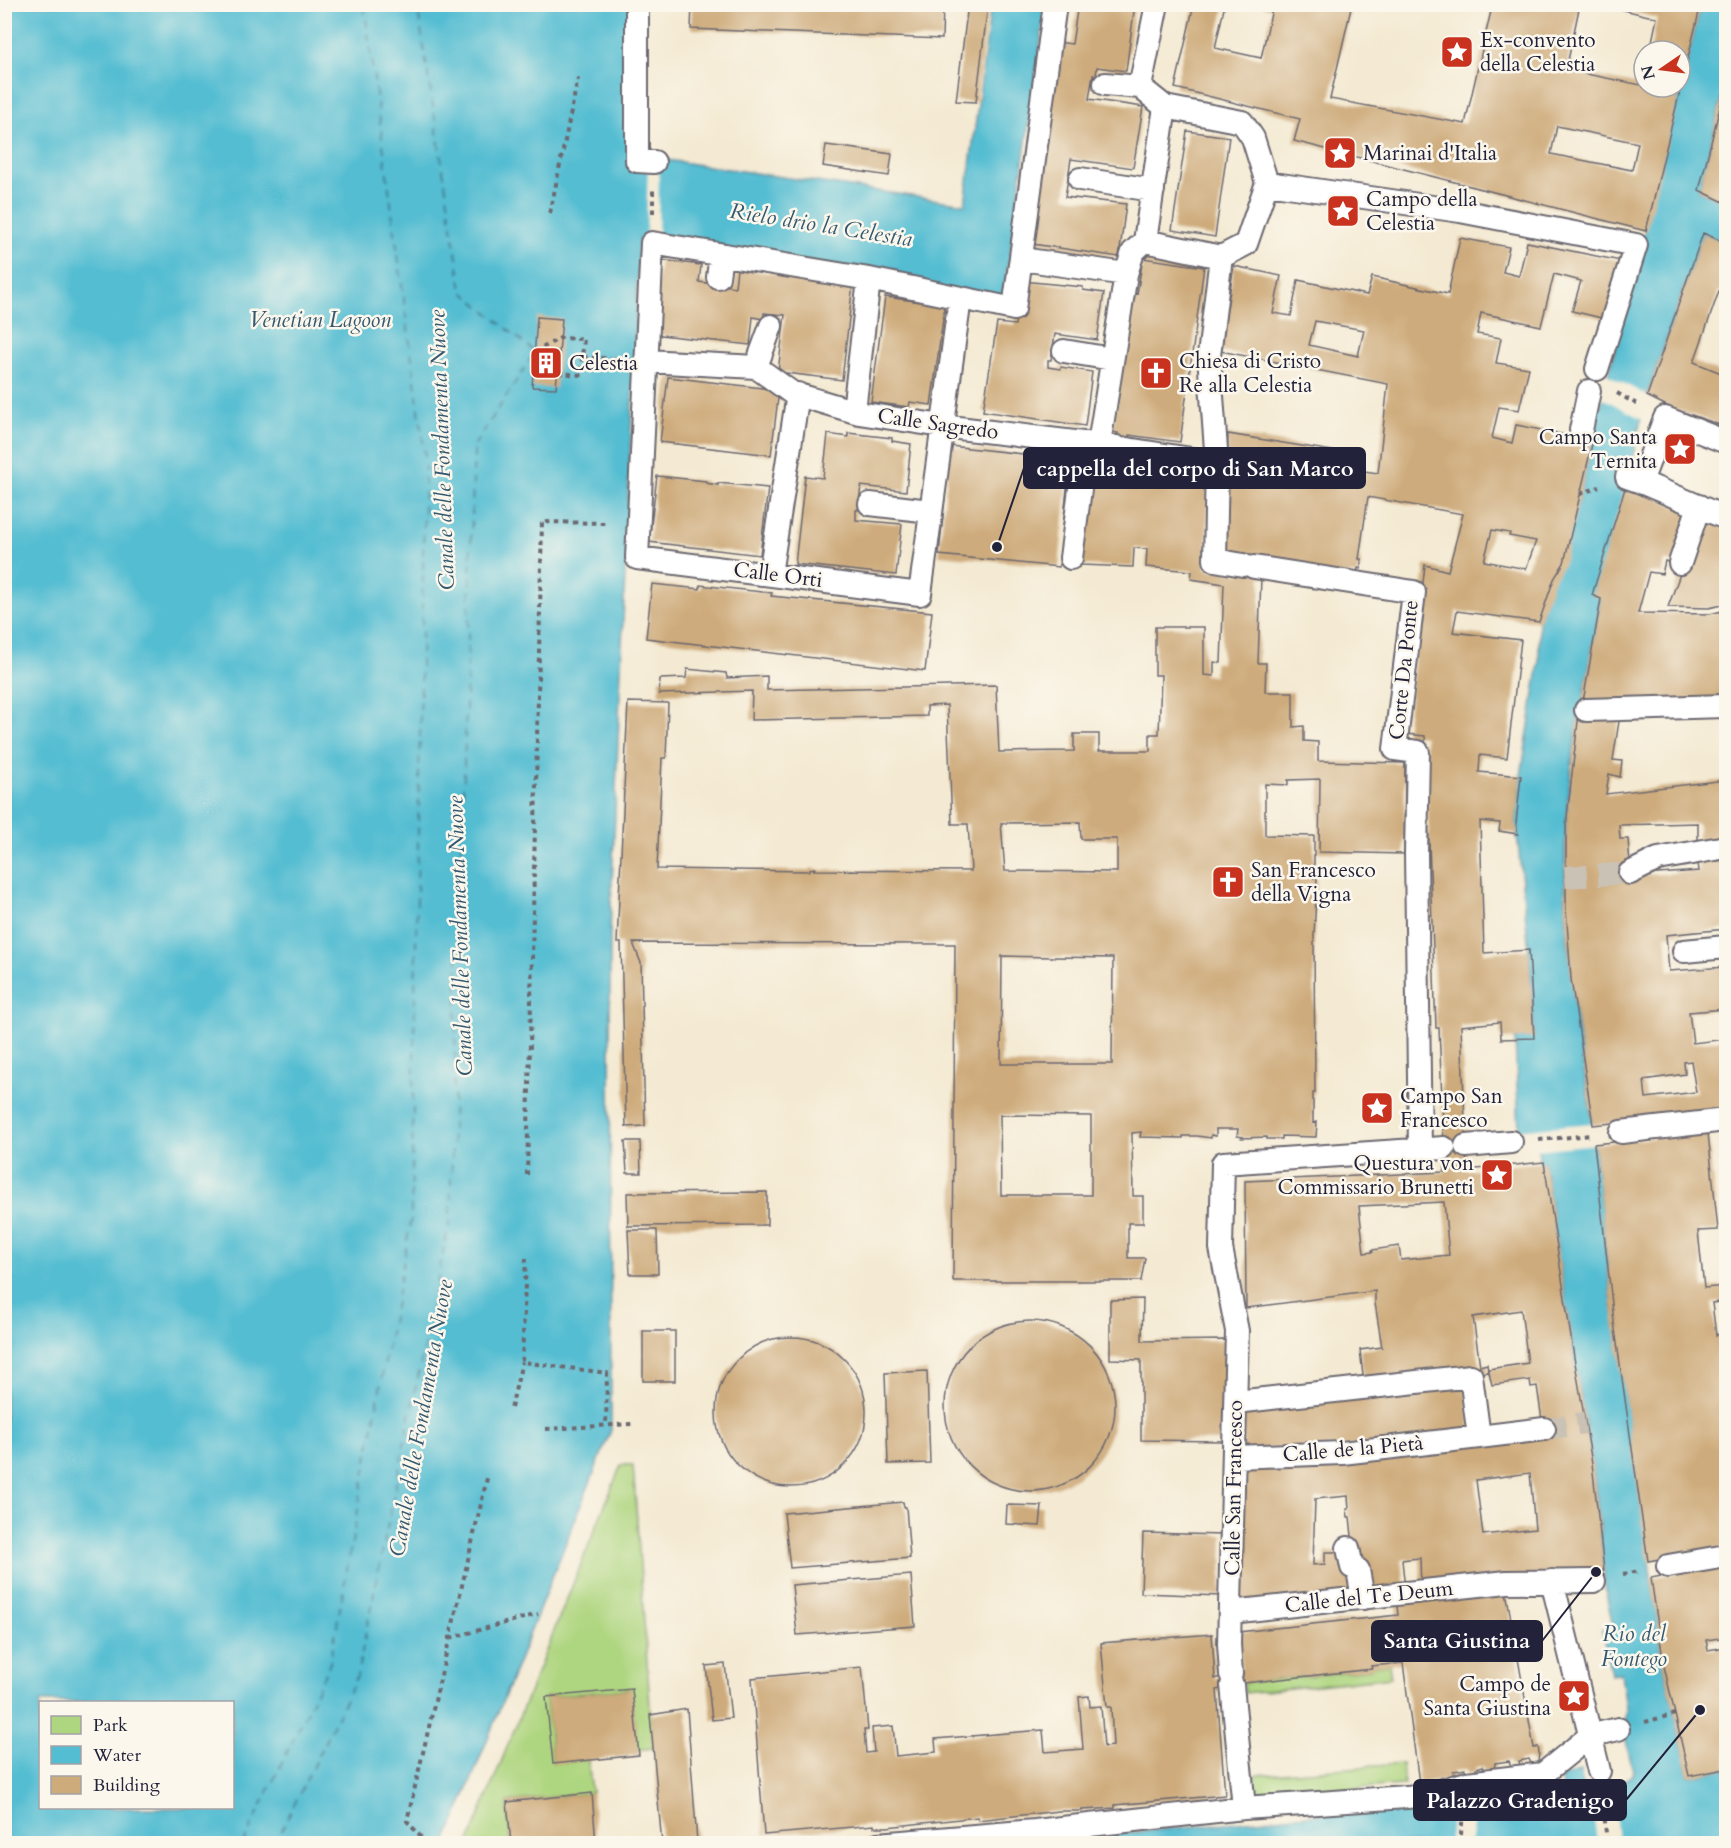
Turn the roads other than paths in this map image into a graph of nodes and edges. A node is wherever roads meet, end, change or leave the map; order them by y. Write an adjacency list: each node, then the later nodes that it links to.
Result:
1 (637, 4): 7 (street)
2 (1157, 4): 5 (street)
3 (1058, 17): 14 (street)
4 (1105, 84): 5 (street)
5 (1140, 87): 6 (street)
6 (1165, 107): 9 (street); 10 (street)
7 (654, 162)
8 (1080, 179): 10 (street)
9 (1268, 183): 13 (street); 24 (street)
10 (1153, 190): 11 (street)
11 (1145, 241): 13 (street); 15 (street)
12 (721, 255): 16 (street); 17 (street); 22 (street)
13 (1221, 257): 32 (street)
14 (1021, 259): 15 (street); 18 (street)
15 (1126, 274): 21 (street)
16 (718, 277)
17 (869, 279): 18 (street); 27 (street)
18 (960, 298): 28 (street)
19 (771, 326): 23 (street)
20 (1064, 351): 21 (street)
21 (1112, 359): 31 (street)
22 (635, 360): 23 (street); 39 (street, Calle Orti)
23 (756, 367): 26 (street, Calle Sagredo)
24 (1597, 369)
25 (1600, 391): 29 (street)
26 (798, 394): 27 (street, Calle Sagredo); 39 (street)
27 (854, 411): 28 (street, Calle Sagredo)
28 (942, 426): 31 (street, Calle Sagredo); 35 (street)
29 (1581, 430)
30 (1726, 442): 34 (street)
31 (1107, 446): 32 (street, Calle Sagredo); 37 (street)
32 (1217, 463): 49 (street, Corte Da Ponte)
33 (870, 504): 35 (street)
34 (1699, 506): 36 (street); 38 (street)
35 (930, 511): 39 (street, Calle Orti)
36 (1726, 518)
37 (1071, 558)
38 (1680, 562)
39 (770, 574)
40 (1726, 706): 41 (street)
41 (1586, 710)
42 (1726, 847): 43 (street)
43 (1630, 873)
44 (1726, 947): 45 (street)
45 (1684, 951)
46 (1726, 1120): 47 (street)
47 (1621, 1132)
48 (1511, 1142): 49 (street)
49 (1420, 1150): 50 (street, Calle San Francesco)
50 (1236, 1402): 52 (street); 53 (street, Calle San Francesco)
51 (1544, 1429): 52 (street, Calle de la Pietà)
52 (1475, 1438): 53 (street, Calle de la Pietà)
53 (1235, 1456): 60 (street, Calle San Francesco)
54 (1348, 1548): 59 (street)
55 (1726, 1556): 56 (street)
56 (1668, 1566)
57 (1552, 1581): 58 (street, Calle del Te Deum); 59 (street, Calle del Te Deum); 62 (street)
58 (1593, 1581)
59 (1363, 1598): 60 (street, Calle del Te Deum)
60 (1231, 1612): 64 (street, Calle San Francesco)
61 (1618, 1729): 62 (street)
62 (1590, 1736): 63 (street); 64 (street)
63 (1599, 1771)
64 (1244, 1808): 65 (street)
65 (878, 1844)

